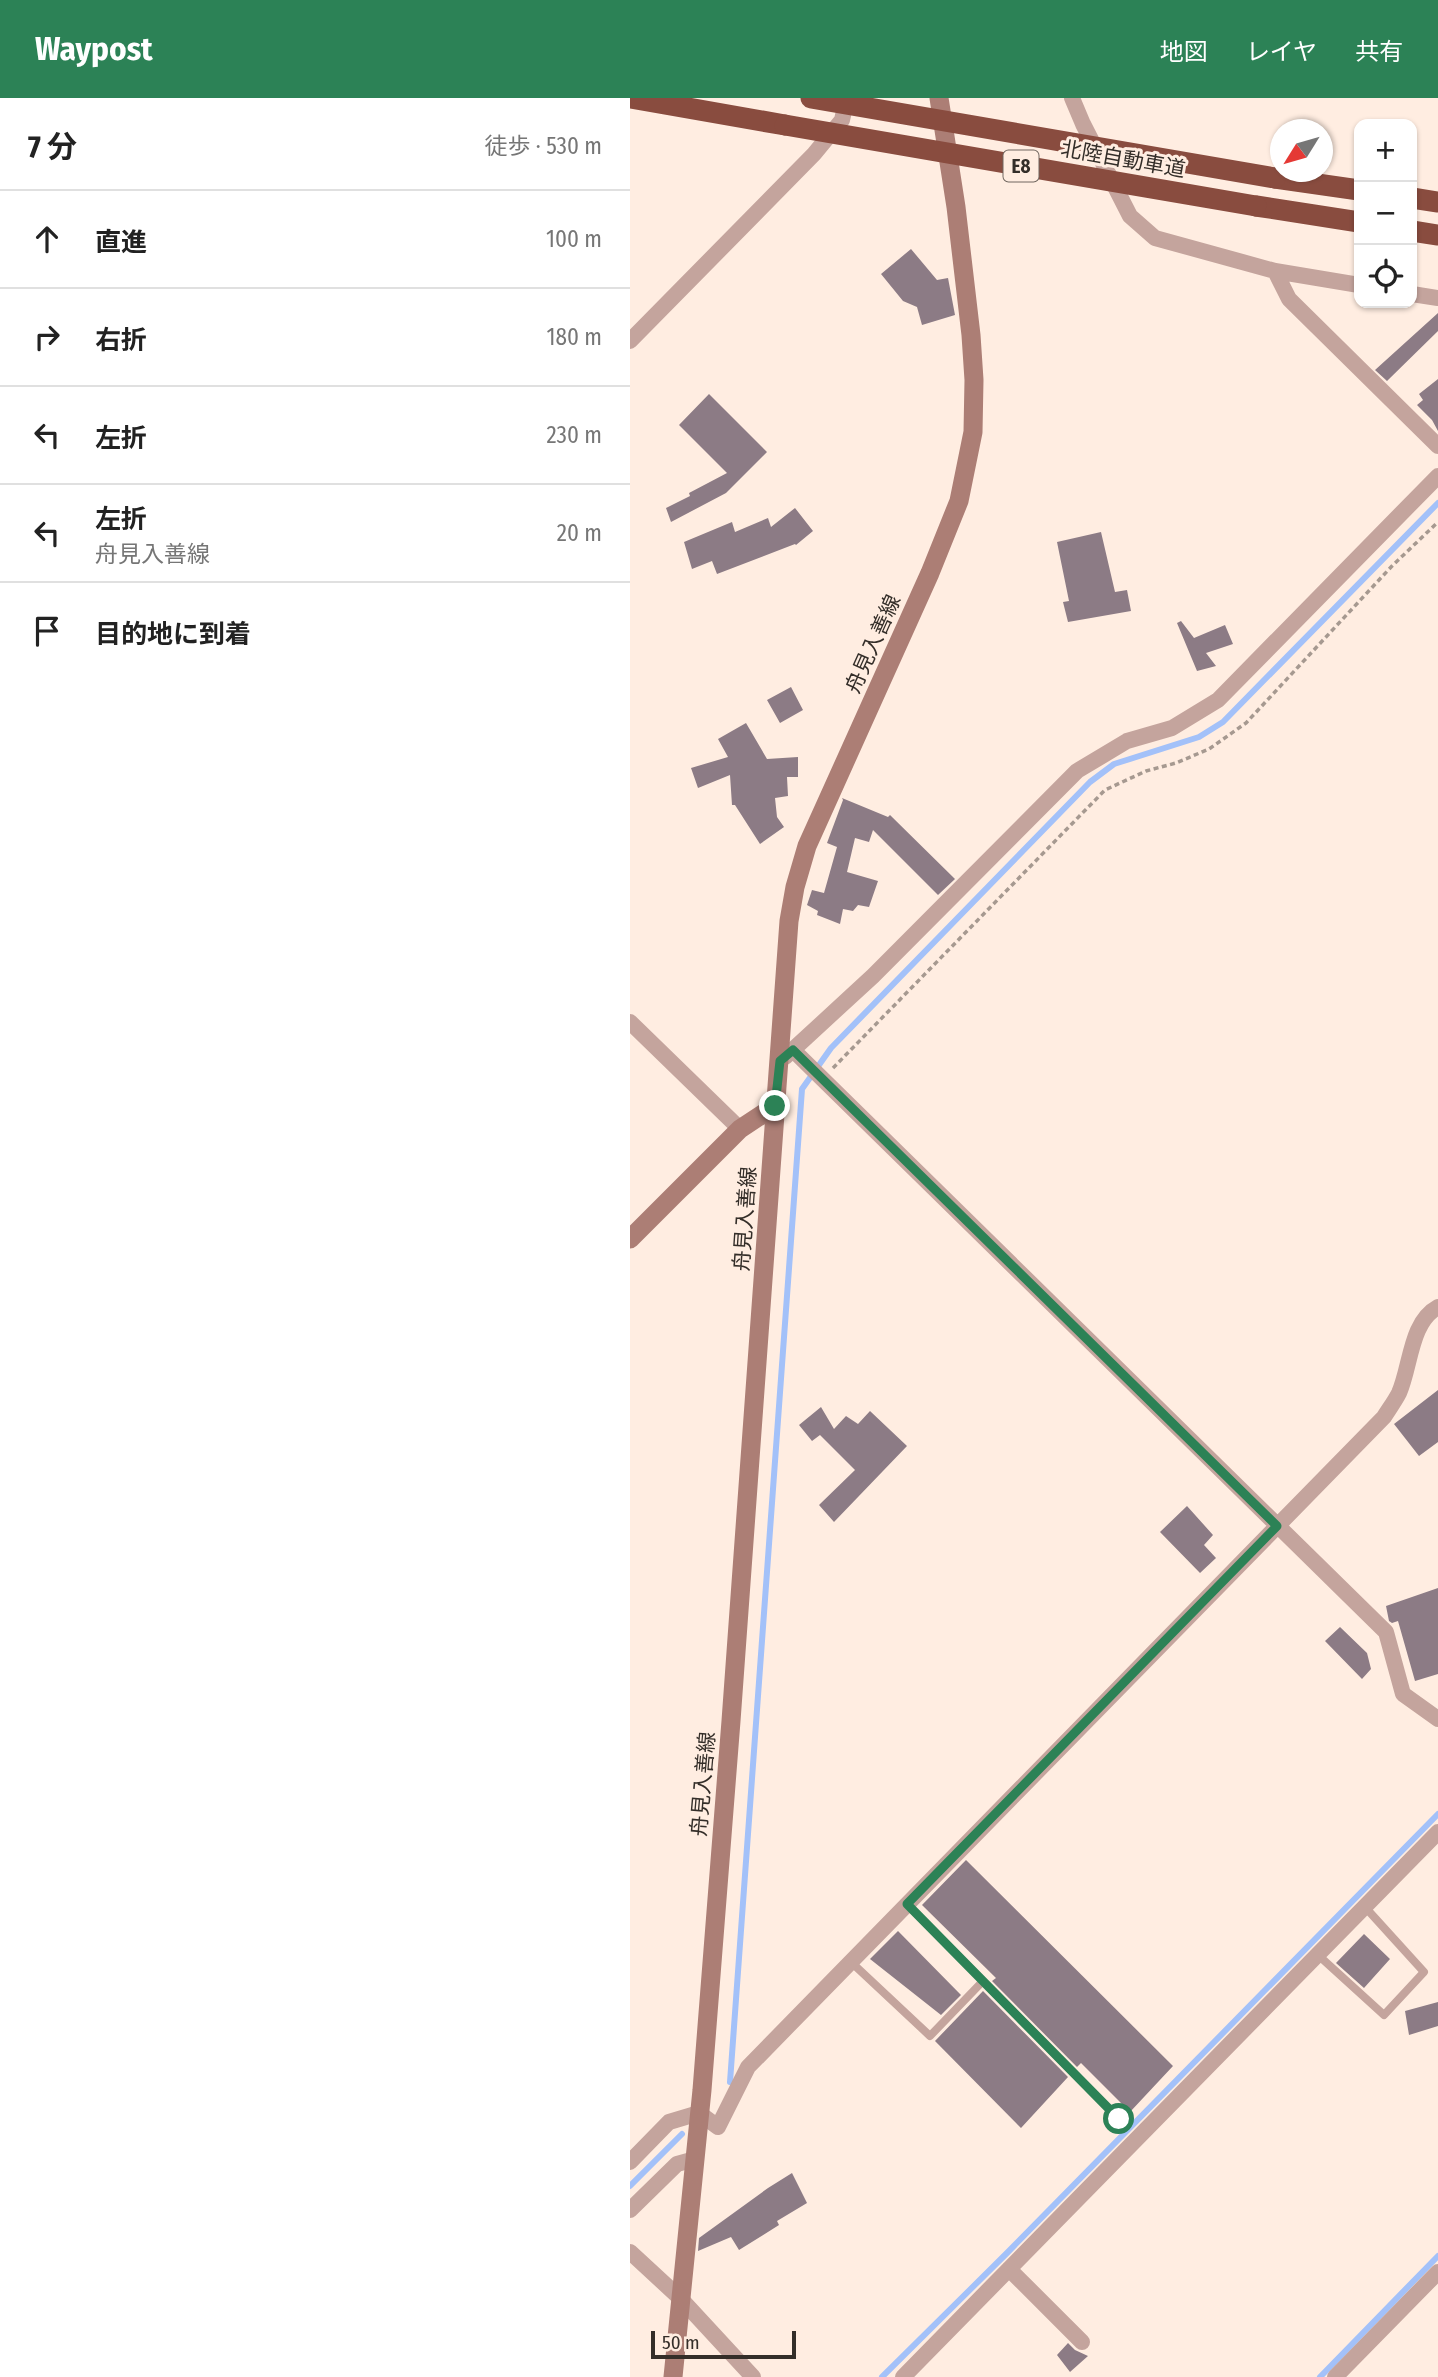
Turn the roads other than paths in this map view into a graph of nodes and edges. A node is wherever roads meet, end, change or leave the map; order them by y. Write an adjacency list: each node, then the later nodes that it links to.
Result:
1 (631, 98): 9 (highway, 北陸自動車道 / E8, bridge)
2 (811, 98): 6 (highway, 北陸自動車道 / E8, bridge)
3 (847, 98): 16 (street)
4 (939, 98): 20 (main road, 舟見入善線)
5 (1072, 98): 12 (street)
6 (1354, 189)
7 (1417, 199): 8 (highway)
8 (1438, 202)
9 (1354, 221)
10 (1417, 232): 11 (highway)
11 (1438, 235)
12 (1275, 271): 13 (street); 17 (street)
13 (1354, 284)
14 (1417, 295): 15 (street)
15 (1438, 298)
16 (630, 341)
17 (1438, 446)
18 (1438, 476): 20 (street)
19 (630, 1022): 22 (street)
20 (786, 1056): 21 (main road, 舟見入善線); 25 (street)
21 (775, 1106): 22 (main road); 33 (main road, 舟見入善線)
22 (740, 1129): 23 (main road)
23 (630, 1239)
24 (1438, 1307): 25 (street)
25 (1277, 1526): 26 (street); 28 (street)
26 (1438, 1719)
27 (1438, 1832): 29 (street)
28 (907, 1904): 31 (street); 32 (lane)
29 (1364, 1907): 30 (street); 30 (lane)
30 (1318, 1955): 39 (street)
31 (851, 1962): 32 (lane); 33 (street)
32 (983, 1980): 34 (lane)
33 (699, 2113): 35 (main road, 舟見入善線); 36 (street)
34 (1119, 2119)
35 (695, 2159): 37 (street); 41 (main road, 舟見入善線)
36 (630, 2162)
37 (630, 2210)
38 (630, 2252): 41 (street)
39 (1009, 2269): 42 (street); 45 (street)
40 (1438, 2272): 46 (street)
41 (680, 2298): 43 (main road, 舟見入善線); 44 (street)
42 (1082, 2342)
43 (673, 2377)
44 (753, 2377)
45 (903, 2377)
46 (1335, 2377)

